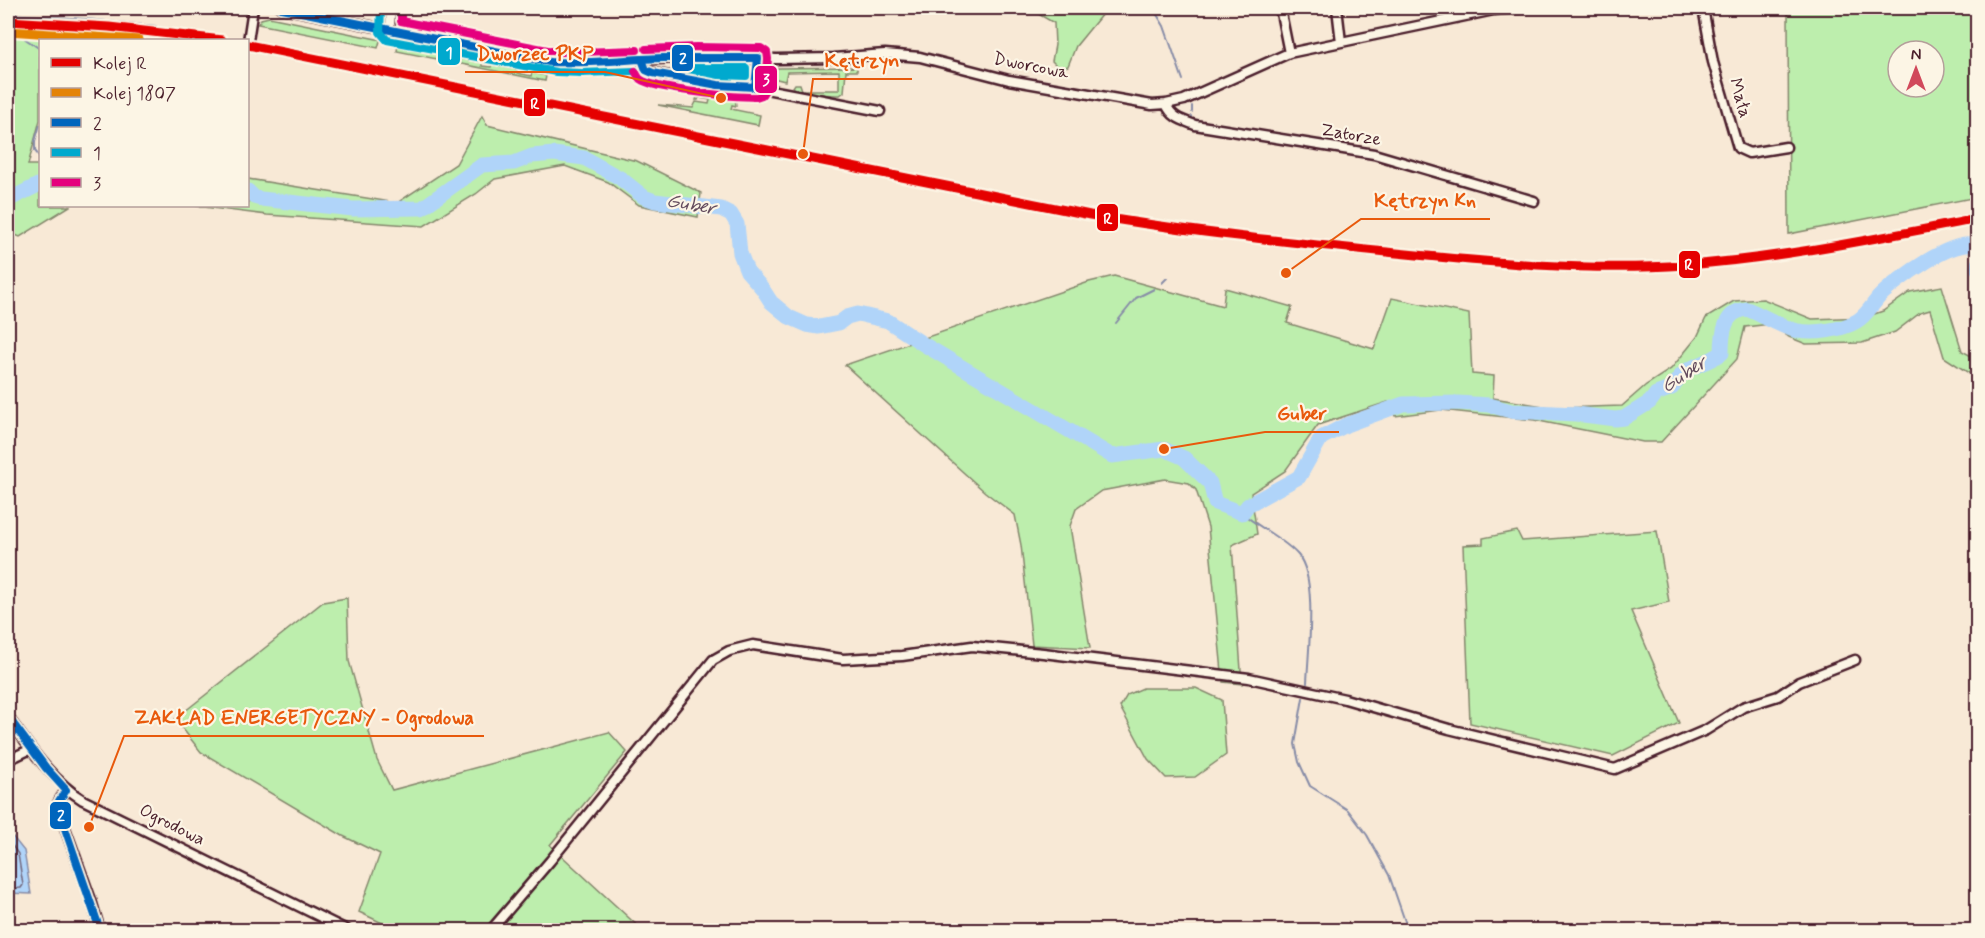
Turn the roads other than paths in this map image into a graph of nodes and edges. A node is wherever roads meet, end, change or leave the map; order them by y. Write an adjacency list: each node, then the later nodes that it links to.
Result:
1 (253, 8): 9 (street)
2 (281, 8): 8 (street, Dworcowa)
3 (391, 8): 8 (street)
4 (1280, 8): 11 (street)
5 (1336, 8): 10 (street)
6 (1518, 8): 10 (street, Dworcowa)
7 (1703, 8): 17 (street, Mała)
8 (390, 30): 13 (street, Dworcowa)
9 (248, 39)
10 (1341, 42): 11 (street, Dworcowa)
11 (1289, 53): 15 (street, Dworcowa)
12 (758, 58): 13 (street, Dworcowa); 14 (street); 15 (street, Dworcowa)
13 (642, 59): 14 (street)
14 (755, 87): 16 (street)
15 (1166, 104): 18 (street, Zatorze)
16 (880, 111)
17 (1786, 147)
18 (1534, 201)
19 (1855, 660): 26 (street)
20 (8, 717): 21 (street, Ogrodowa)
21 (32, 749): 22 (street); 23 (street, Ogrodowa)
22 (8, 760)
23 (66, 790): 24 (street); 25 (street, Ogrodowa)
24 (100, 930)
25 (347, 930)
26 (491, 930)

